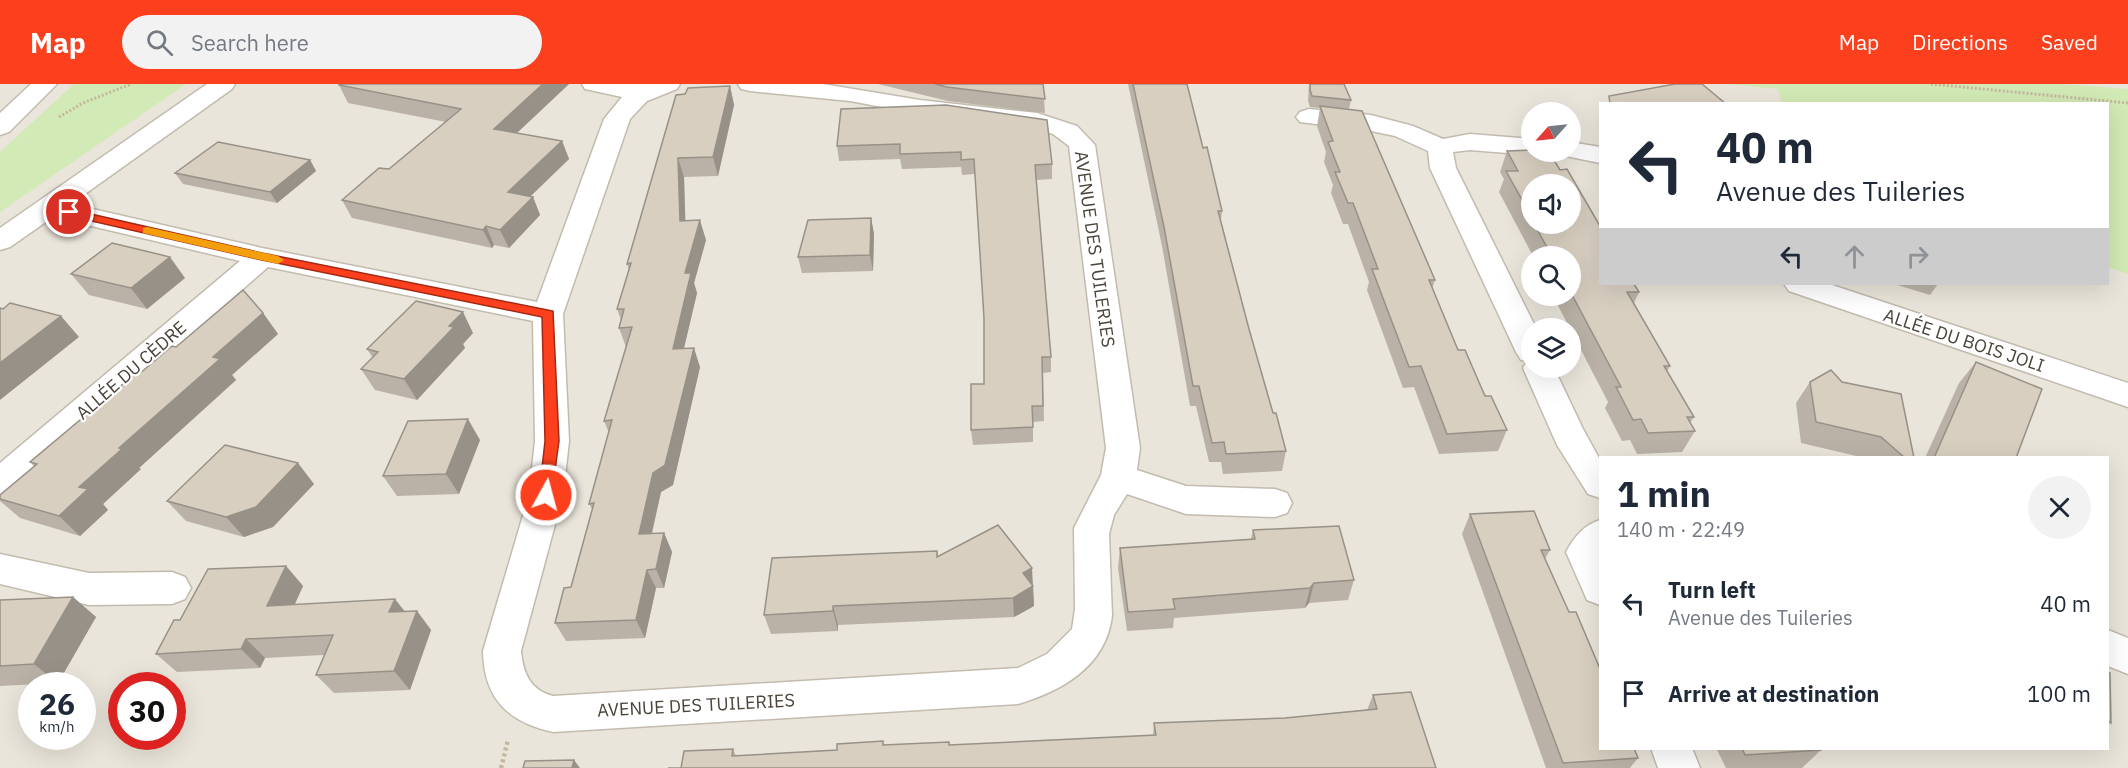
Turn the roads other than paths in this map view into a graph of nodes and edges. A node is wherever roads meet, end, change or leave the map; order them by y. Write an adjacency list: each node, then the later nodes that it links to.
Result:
1 (45, 84): 7 (street)
2 (223, 84): 12 (street)
3 (594, 84): 5 (street)
4 (750, 84): 20 (street, AVENUE DES TUILERIES)
5 (654, 88): 16 (street, AVENUE DES TUILERIES)
6 (1309, 117): 9 (street)
7 (0, 127)
8 (1521, 146): 9 (street)
9 (1443, 148): 17 (street)
10 (1581, 152): 11 (street)
11 (1599, 155)
12 (48, 207): 13 (street); 14 (street)
13 (0, 241)
14 (262, 257): 16 (street); 21 (street, ALLÉE DU CÈDRE)
15 (1802, 285): 19 (street, ALLÉE DU BOIS JOLI)
16 (548, 314): 20 (street, AVENUE DES TUILERIES)
17 (1521, 329)
18 (1544, 378): 22 (street)
19 (2128, 395)
20 (1118, 477): 23 (street)
21 (0, 483)
22 (1599, 484)
23 (1275, 503)
24 (1599, 535): 26 (street)
25 (0, 570): 27 (street)
26 (1599, 587)
27 (172, 588)
28 (2109, 648): 29 (street)
29 (2128, 657)
30 (1672, 750): 31 (street)
31 (1679, 768)

